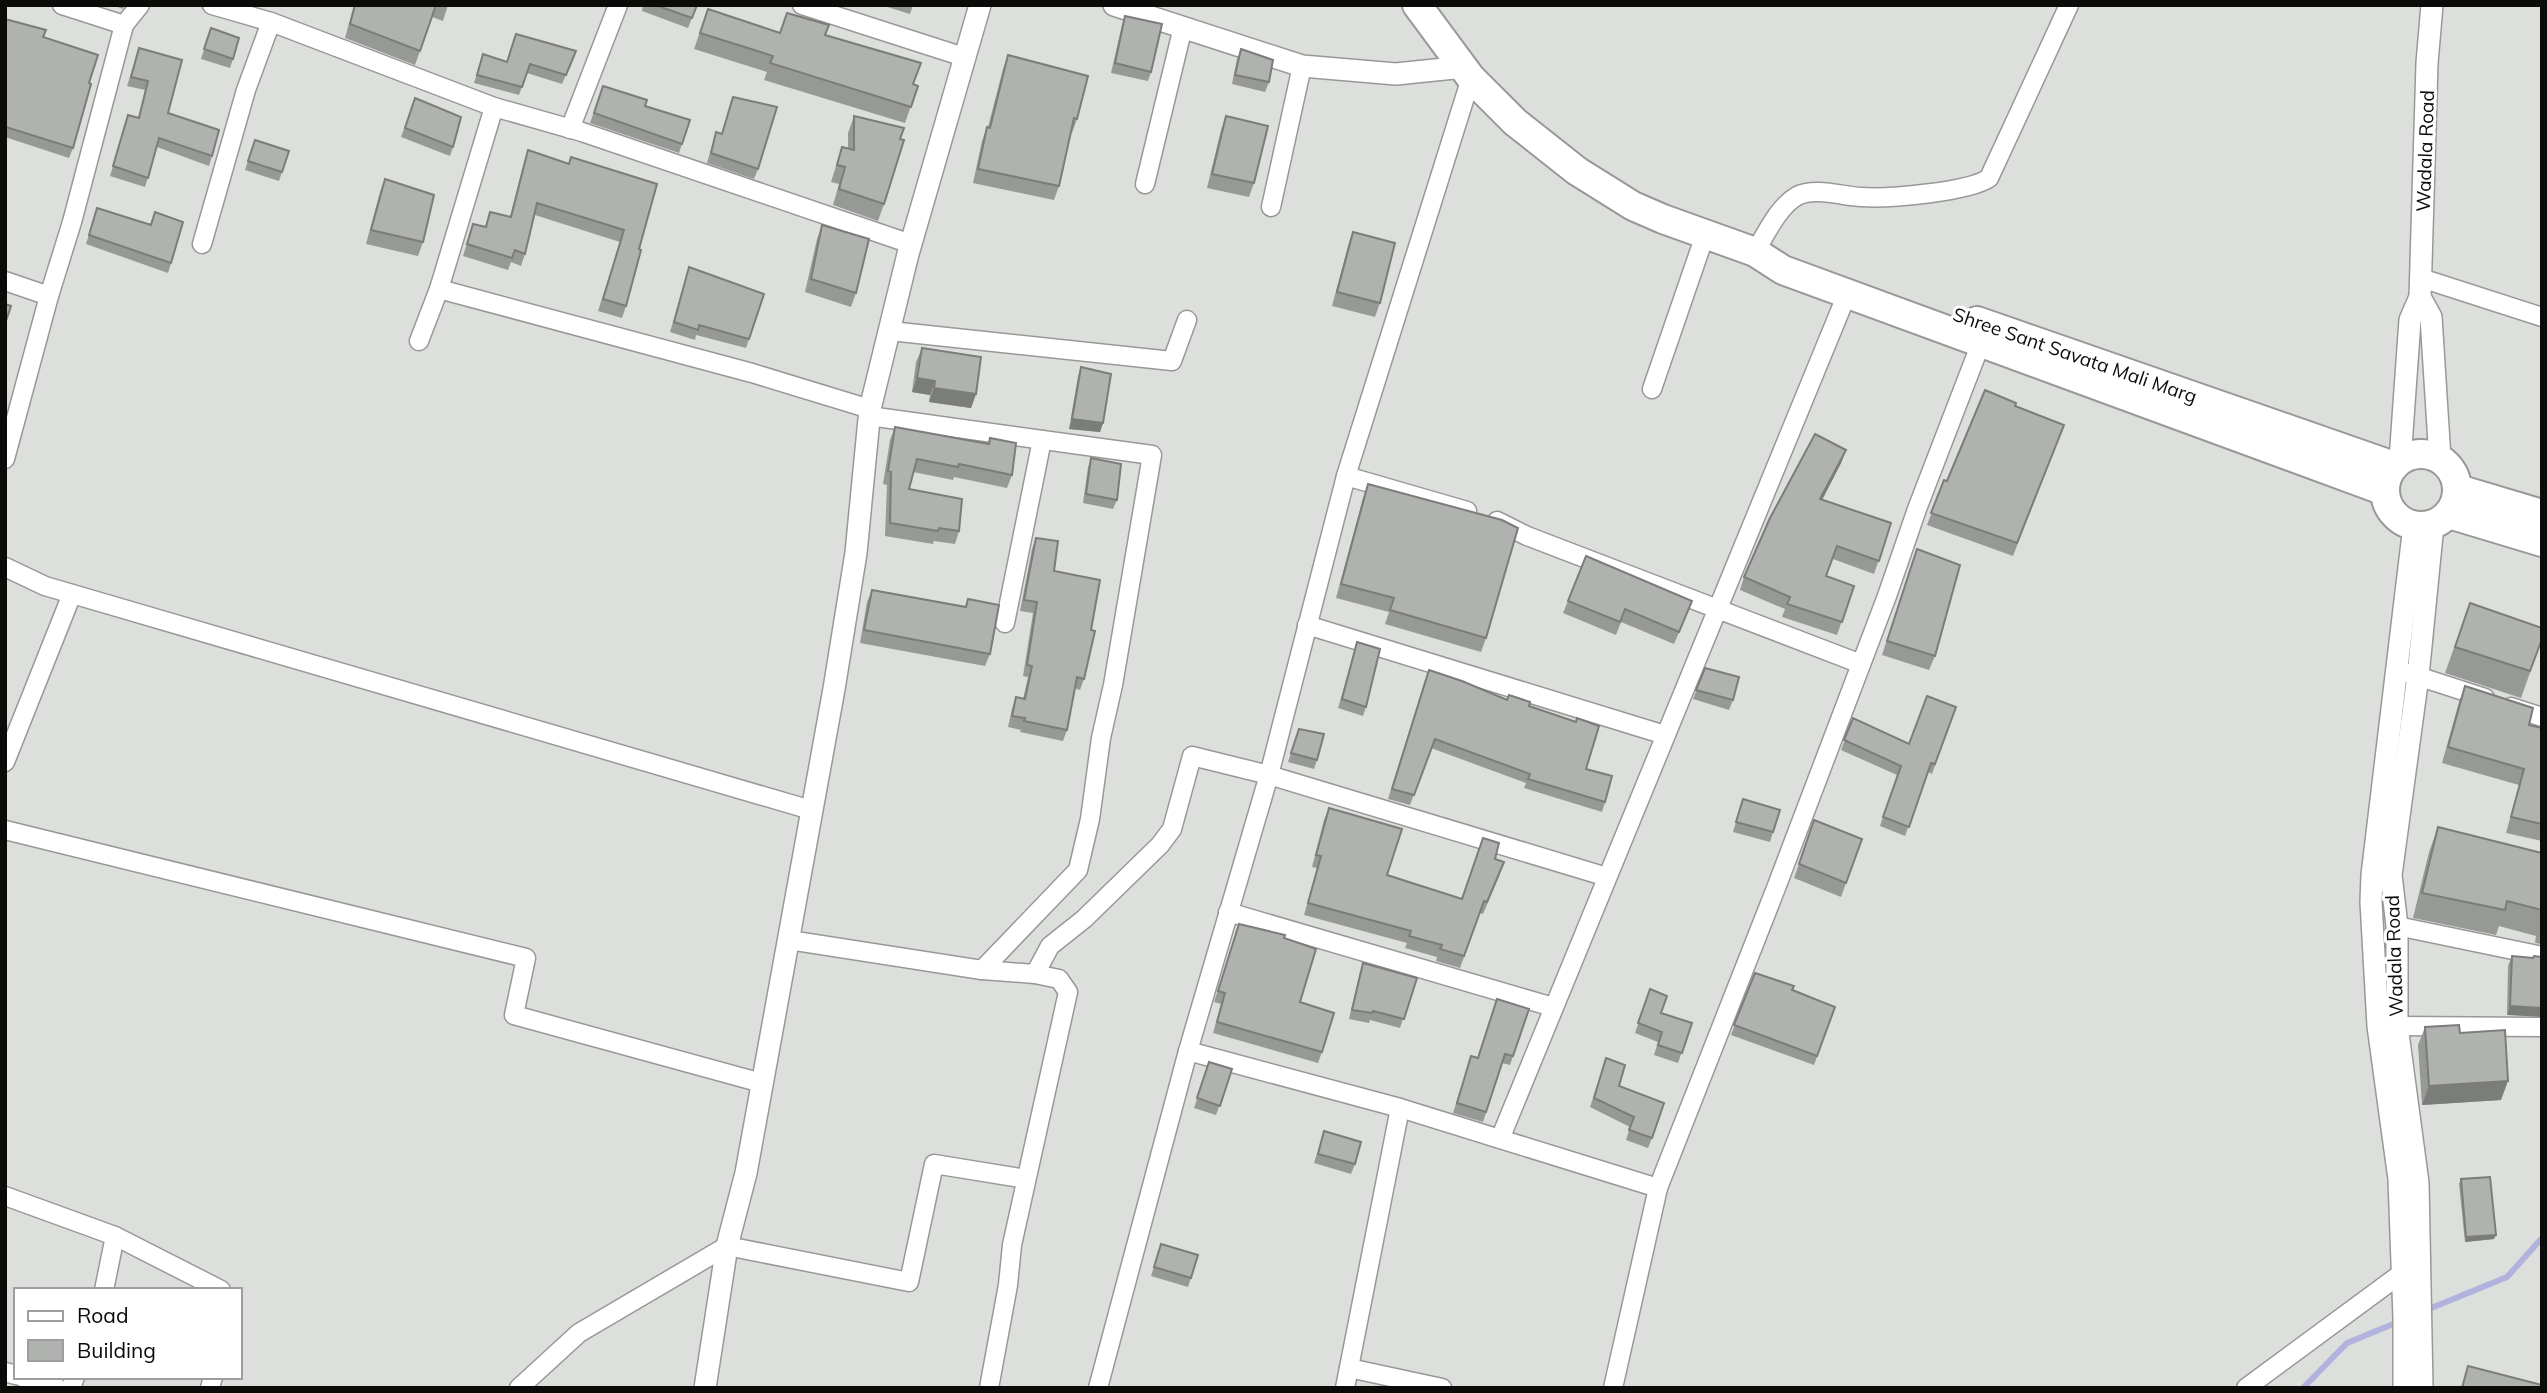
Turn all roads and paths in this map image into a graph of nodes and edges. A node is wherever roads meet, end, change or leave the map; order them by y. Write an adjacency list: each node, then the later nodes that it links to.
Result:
1 (62, 5): 12 (street)
2 (140, 5): 12 (street)
3 (212, 5): 11 (street)
4 (618, 5): 18 (street)
5 (802, 5): 14 (street)
6 (980, 5): 14 (street)
7 (1114, 5): 13 (street)
8 (1418, 5): 16 (main road, Shree Sant Savata Mali Marg)
9 (2069, 5): 24 (street)
10 (2432, 5): 26 (street, Wadala Road)
11 (271, 22): 17 (street); 22 (street)
12 (124, 25): 29 (street)
13 (1183, 27): 15 (street); 19 (street)
14 (964, 57): 23 (street)
15 (1302, 66): 16 (street); 20 (street)
16 (1467, 72): 21 (main road, Shree Sant Savata Mali Marg); 41 (street)
17 (494, 107): 18 (street); 27 (street)
18 (570, 129): 23 (street)
19 (1145, 184)
20 (1272, 207)
21 (1705, 235): 24 (main road, Shree Sant Savata Mali Marg); 35 (street)
22 (202, 244)
23 (911, 244): 32 (street)
24 (1755, 252): 28 (main road, Shree Sant Savata Mali Marg); 33 (main road, Shree Sant Savata Mali Marg)
25 (5, 281): 29 (street)
26 (2420, 288): 30 (street); 39 (street, Wadala Road); 40 (street, Wadala Road)
27 (439, 289): 34 (street); 36 (street)
28 (1847, 294): 33 (main road, Shree Sant Savata Mali Marg); 47 (street)
29 (49, 296): 38 (street)
30 (2542, 317)
31 (1187, 320): 32 (street)
32 (890, 331): 36 (street)
33 (1985, 334): 40 (main road, Shree Sant Savata Mali Marg); 50 (street)
34 (419, 341)
35 (1652, 389)
36 (870, 412): 37 (street); 56 (street)
37 (1042, 440): 48 (street); 63 (street)
38 (5, 459)
39 (2440, 459): 40 (main road, Shree Sant Savata Mali Marg); 42 (main road)
40 (2393, 472): 42 (main road)
41 (1346, 475): 47 (street); 49 (street)
42 (2438, 513): 43 (main road); 44 (main road); 51 (street, Wadala Road)
43 (2542, 514)
44 (2542, 542)
45 (5, 568): 46 (street)
46 (72, 594): 54 (street); 56 (street)
47 (1716, 608): 50 (street); 53 (street)
48 (1005, 623)
49 (1307, 625): 53 (street); 55 (street)
50 (1861, 664): 73 (street)
51 (2408, 673): 52 (street); 60 (street, Wadala Road); 77 (street, Wadala Road)
52 (2542, 717)
53 (1665, 735): 58 (street)
54 (5, 762)
55 (1269, 775): 58 (street); 59 (street); 64 (street)
56 (811, 810): 61 (street)
57 (5, 830): 69 (street)
58 (1606, 877): 65 (street)
59 (1228, 912): 65 (street); 68 (street)
60 (2396, 926): 62 (street); 66 (street, Wadala Road)
61 (789, 940): 63 (street); 69 (street)
62 (2542, 956)
63 (982, 970): 64 (street)
64 (1035, 974): 72 (street)
65 (1553, 1007): 71 (street)
66 (2397, 1026): 67 (street); 80 (street, Wadala Road)
67 (2542, 1027)
68 (1188, 1051): 70 (street); 87 (street)
69 (762, 1083): 76 (street)
70 (1400, 1108): 71 (street); 81 (street)
71 (1500, 1139): 73 (street)
72 (1026, 1179): 76 (street); 86 (street)
73 (1658, 1188): 90 (street)
74 (5, 1196): 75 (street)
75 (115, 1236): 78 (street); 79 (street)
76 (727, 1247): 84 (street); 85 (street)
77 (2402, 1273): 80 (street, Wadala Road); 91 (street)
78 (104, 1288)
79 (217, 1288)
80 (2413, 1342): 92 (street, Wadala Road); 93 (street, Wadala Road)
81 (1349, 1368): 88 (street); 89 (street)
82 (29, 1379): 83 (street)
83 (58, 1388)
84 (519, 1388)
85 (705, 1388)
86 (989, 1388)
87 (1098, 1388)
88 (1345, 1388)
89 (1443, 1388)
90 (1613, 1388)
91 (2246, 1388)
92 (2404, 1388)
93 (2422, 1388)

